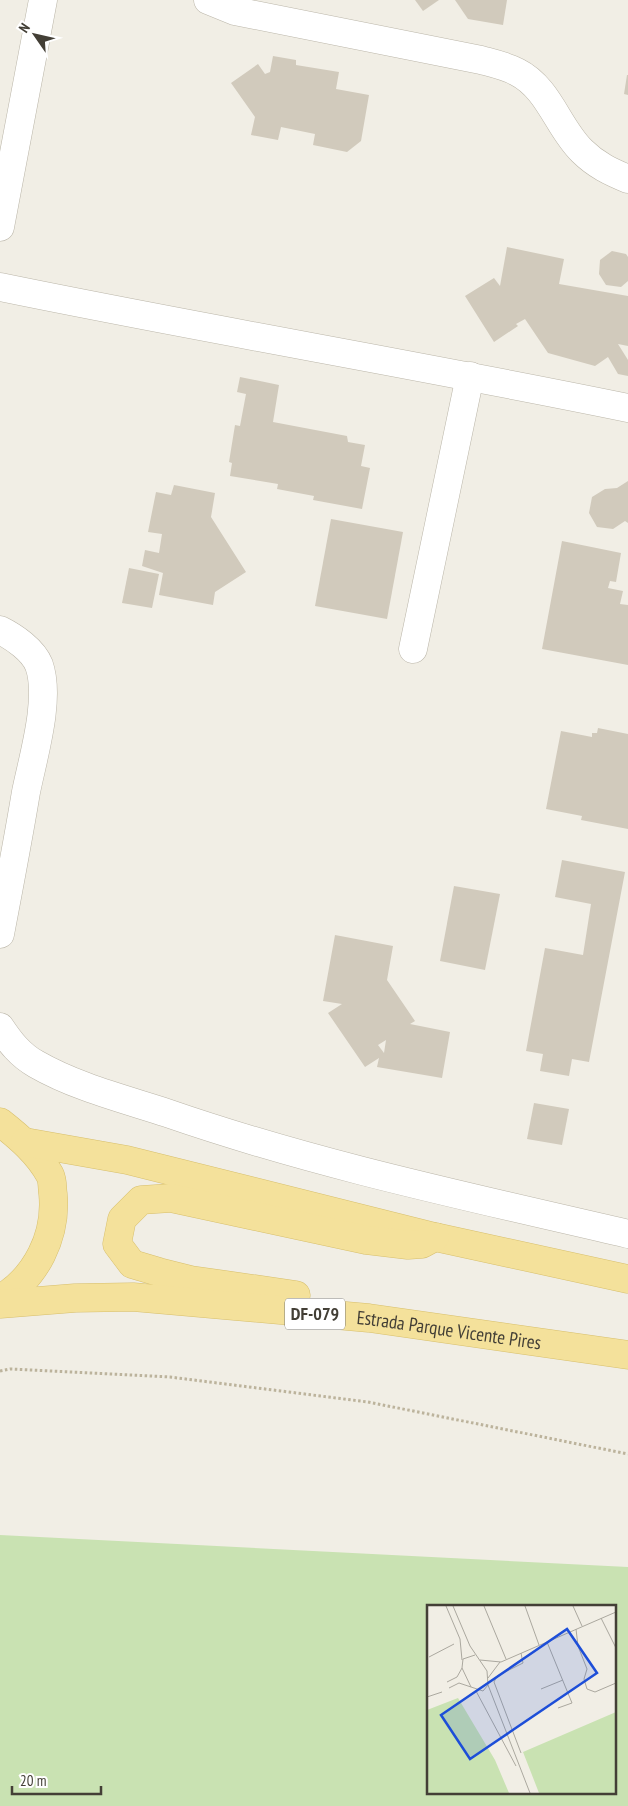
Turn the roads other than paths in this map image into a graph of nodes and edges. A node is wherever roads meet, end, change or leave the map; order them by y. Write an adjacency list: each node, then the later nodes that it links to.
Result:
1 (43, 0): 4 (street)
2 (208, 0): 3 (street)
3 (628, 179)
4 (0, 227)
5 (0, 288): 6 (street)
6 (470, 376): 7 (street); 9 (street)
7 (628, 408)
8 (0, 630): 10 (street)
9 (413, 649)
10 (0, 934)
11 (0, 1027): 14 (street)
12 (0, 1122): 13 (main road)
13 (25, 1142): 15 (main road); 17 (main road)
14 (628, 1234)
15 (435, 1237): 16 (main road); 19 (main road)
16 (628, 1279)
17 (0, 1299)
18 (0, 1304): 19 (main road, Estrada Parque Vicente Pires / DF-079)
19 (369, 1318): 20 (main road, Estrada Parque Vicente Pires / DF-079)
20 (628, 1355)

